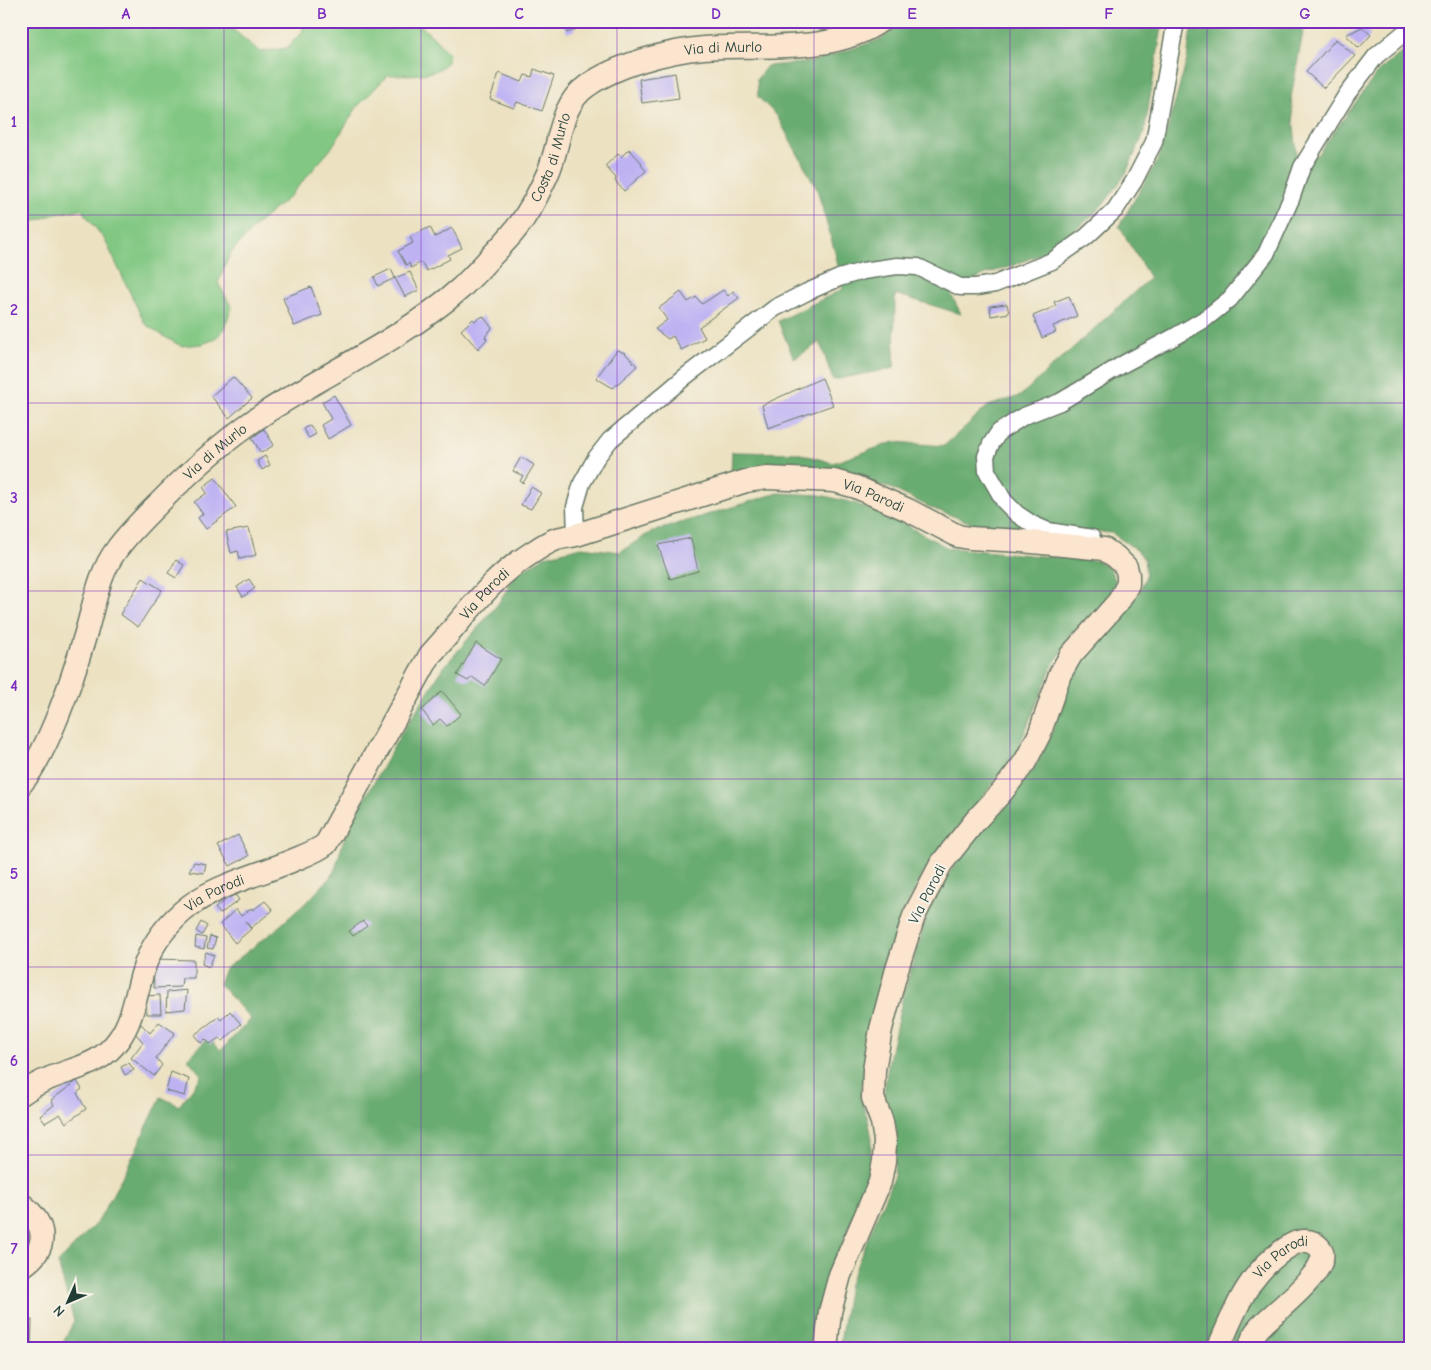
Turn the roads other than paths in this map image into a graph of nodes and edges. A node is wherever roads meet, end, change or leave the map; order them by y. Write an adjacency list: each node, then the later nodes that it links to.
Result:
1 (880, 21): 4 (street, Via di Murlo)
2 (1176, 21): 6 (street)
3 (1410, 28): 7 (street)
4 (574, 98): 5 (street, Costa di Murlo)
5 (526, 216): 8 (street, Via di Murlo)
6 (576, 535): 7 (street, Via Parodi); 9 (street, Via Parodi)
7 (1104, 549): 12 (street, Via Parodi)
8 (21, 784)
9 (21, 1094)
10 (21, 1204): 11 (street)
11 (21, 1267)
12 (826, 1349)
13 (1218, 1349): 14 (street, Via Parodi)
14 (1250, 1349)

